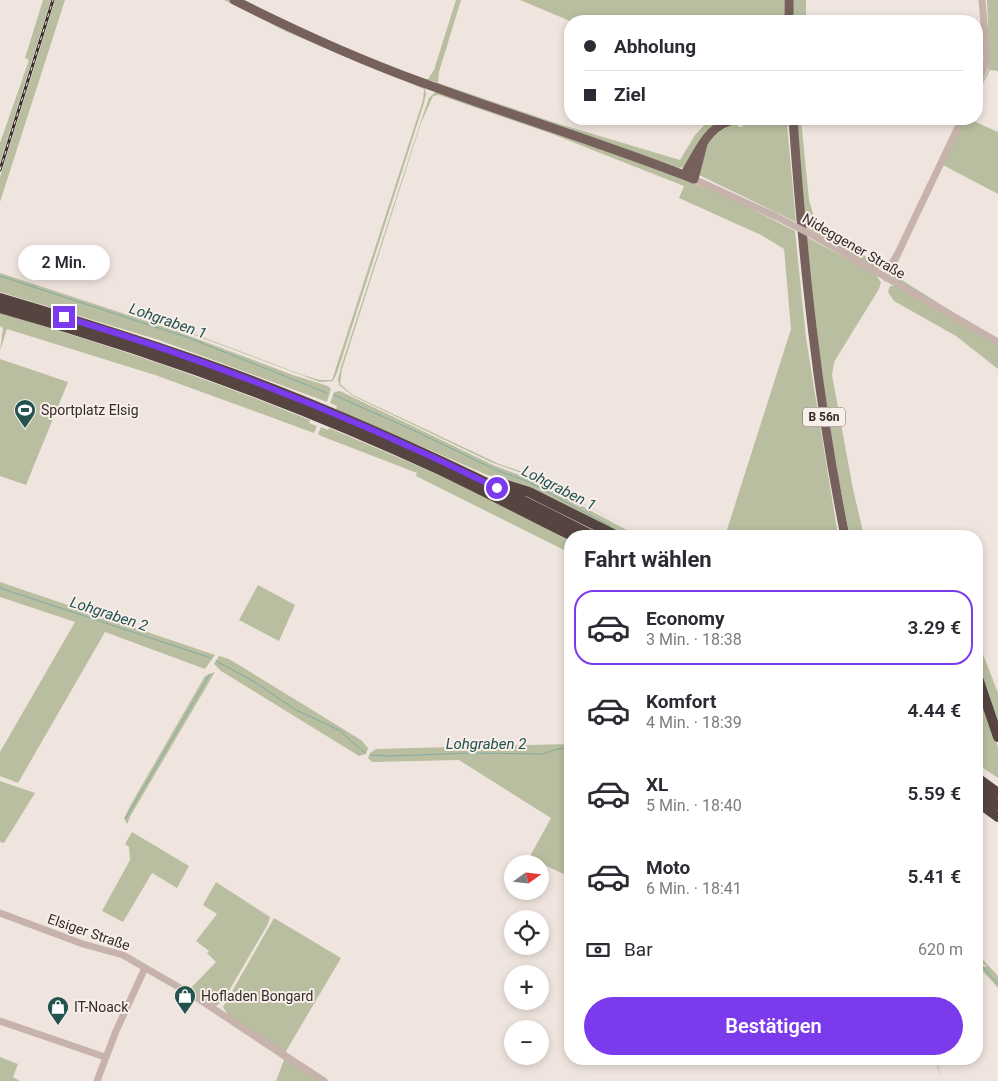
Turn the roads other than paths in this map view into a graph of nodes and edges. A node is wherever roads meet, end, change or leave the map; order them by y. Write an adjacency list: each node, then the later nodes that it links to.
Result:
1 (234, 0): 10 (main road)
2 (789, 0): 4 (main road)
3 (982, 0): 5 (street)
4 (789, 15)
5 (983, 73)
6 (722, 125): 9 (main road)
7 (793, 125): 21 (main road, B 56n)
8 (959, 125): 12 (street)
9 (703, 144): 10 (main road); 11 (main road)
10 (684, 175): 11 (main road)
11 (694, 179): 12 (street, Nideggener Straße, bridge)
12 (886, 278): 15 (street, Nideggener Straße)
13 (0, 298): 16 (highway)
14 (0, 308): 16 (highway)
15 (998, 342)
16 (314, 411): 17 (highway)
17 (333, 418): 18 (highway); 22 (highway)
18 (468, 473): 19 (highway); 20 (highway)
19 (581, 530)
20 (605, 530)
21 (844, 530)
22 (564, 533)
23 (983, 693): 24 (highway)
24 (998, 737)
25 (983, 784): 27 (highway)
26 (983, 788): 28 (highway)
27 (998, 792)
28 (998, 805)
29 (983, 806): 30 (highway)
30 (998, 817)
31 (0, 913): 32 (street, Elsiger Straße)
32 (145, 968): 34 (street); 36 (street, Elsiger Straße)
33 (0, 1022): 34 (street)
34 (105, 1057): 35 (street)
35 (97, 1081)
36 (324, 1081)

